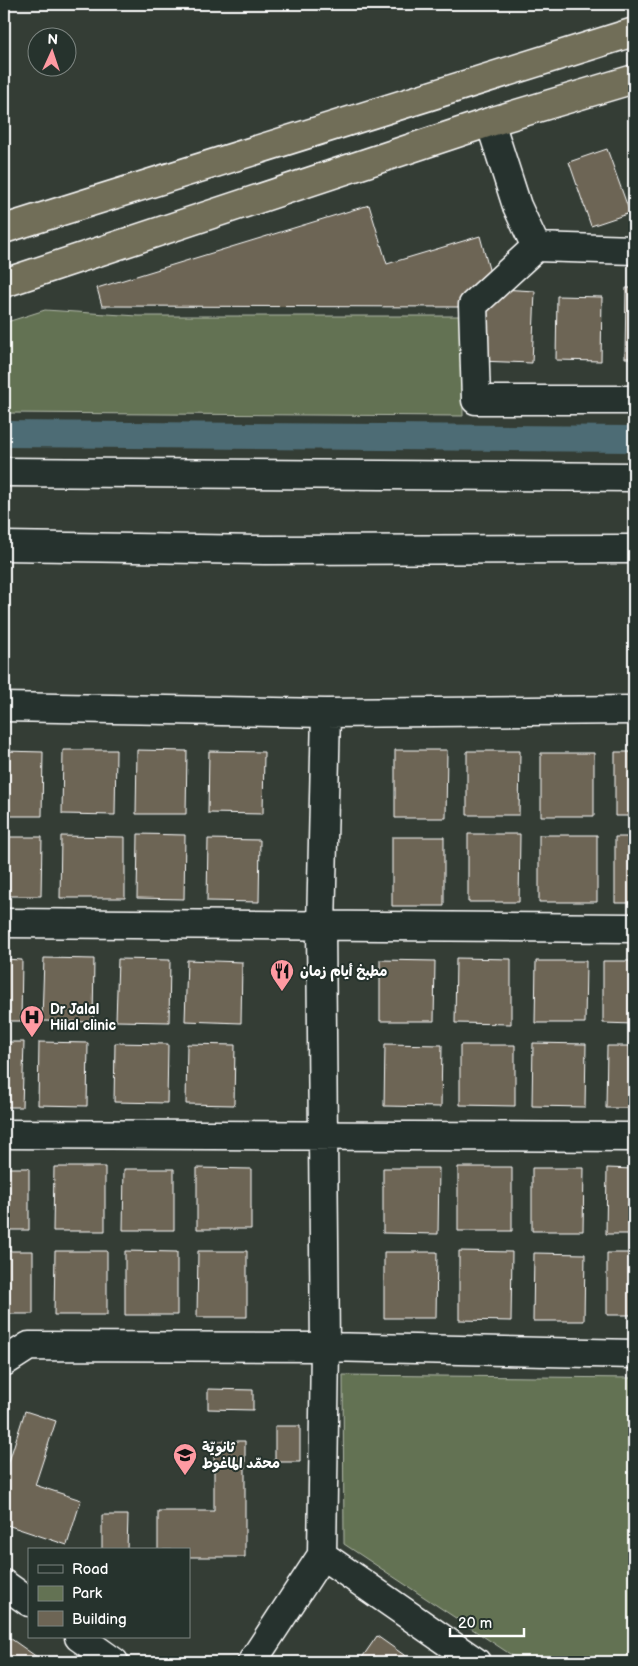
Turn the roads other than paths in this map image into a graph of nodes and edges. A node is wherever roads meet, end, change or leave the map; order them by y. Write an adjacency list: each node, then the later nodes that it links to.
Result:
1 (634, 32): 4 (highway)
2 (634, 79): 3 (highway)
3 (490, 122): 5 (street); 7 (highway)
4 (4, 229)
5 (536, 247): 6 (street); 8 (street)
6 (634, 250)
7 (4, 283)
8 (634, 400)
9 (4, 472): 10 (street)
10 (634, 477)
11 (4, 546): 12 (street)
12 (634, 549)
13 (4, 707): 15 (street)
14 (634, 710): 15 (street)
15 (326, 712): 17 (street)
16 (4, 923): 17 (street)
17 (321, 927): 18 (street); 20 (street)
18 (634, 928)
19 (4, 1134): 20 (street)
20 (322, 1136): 21 (street); 22 (street)
21 (634, 1138)
22 (324, 1347): 23 (street); 24 (street); 25 (street)
23 (634, 1354)
24 (4, 1362)
25 (322, 1555): 30 (street); 31 (street)
26 (4, 1584): 27 (street)
27 (28, 1601)
28 (80, 1638): 29 (street)
29 (114, 1662)
30 (252, 1662)
31 (476, 1662)

